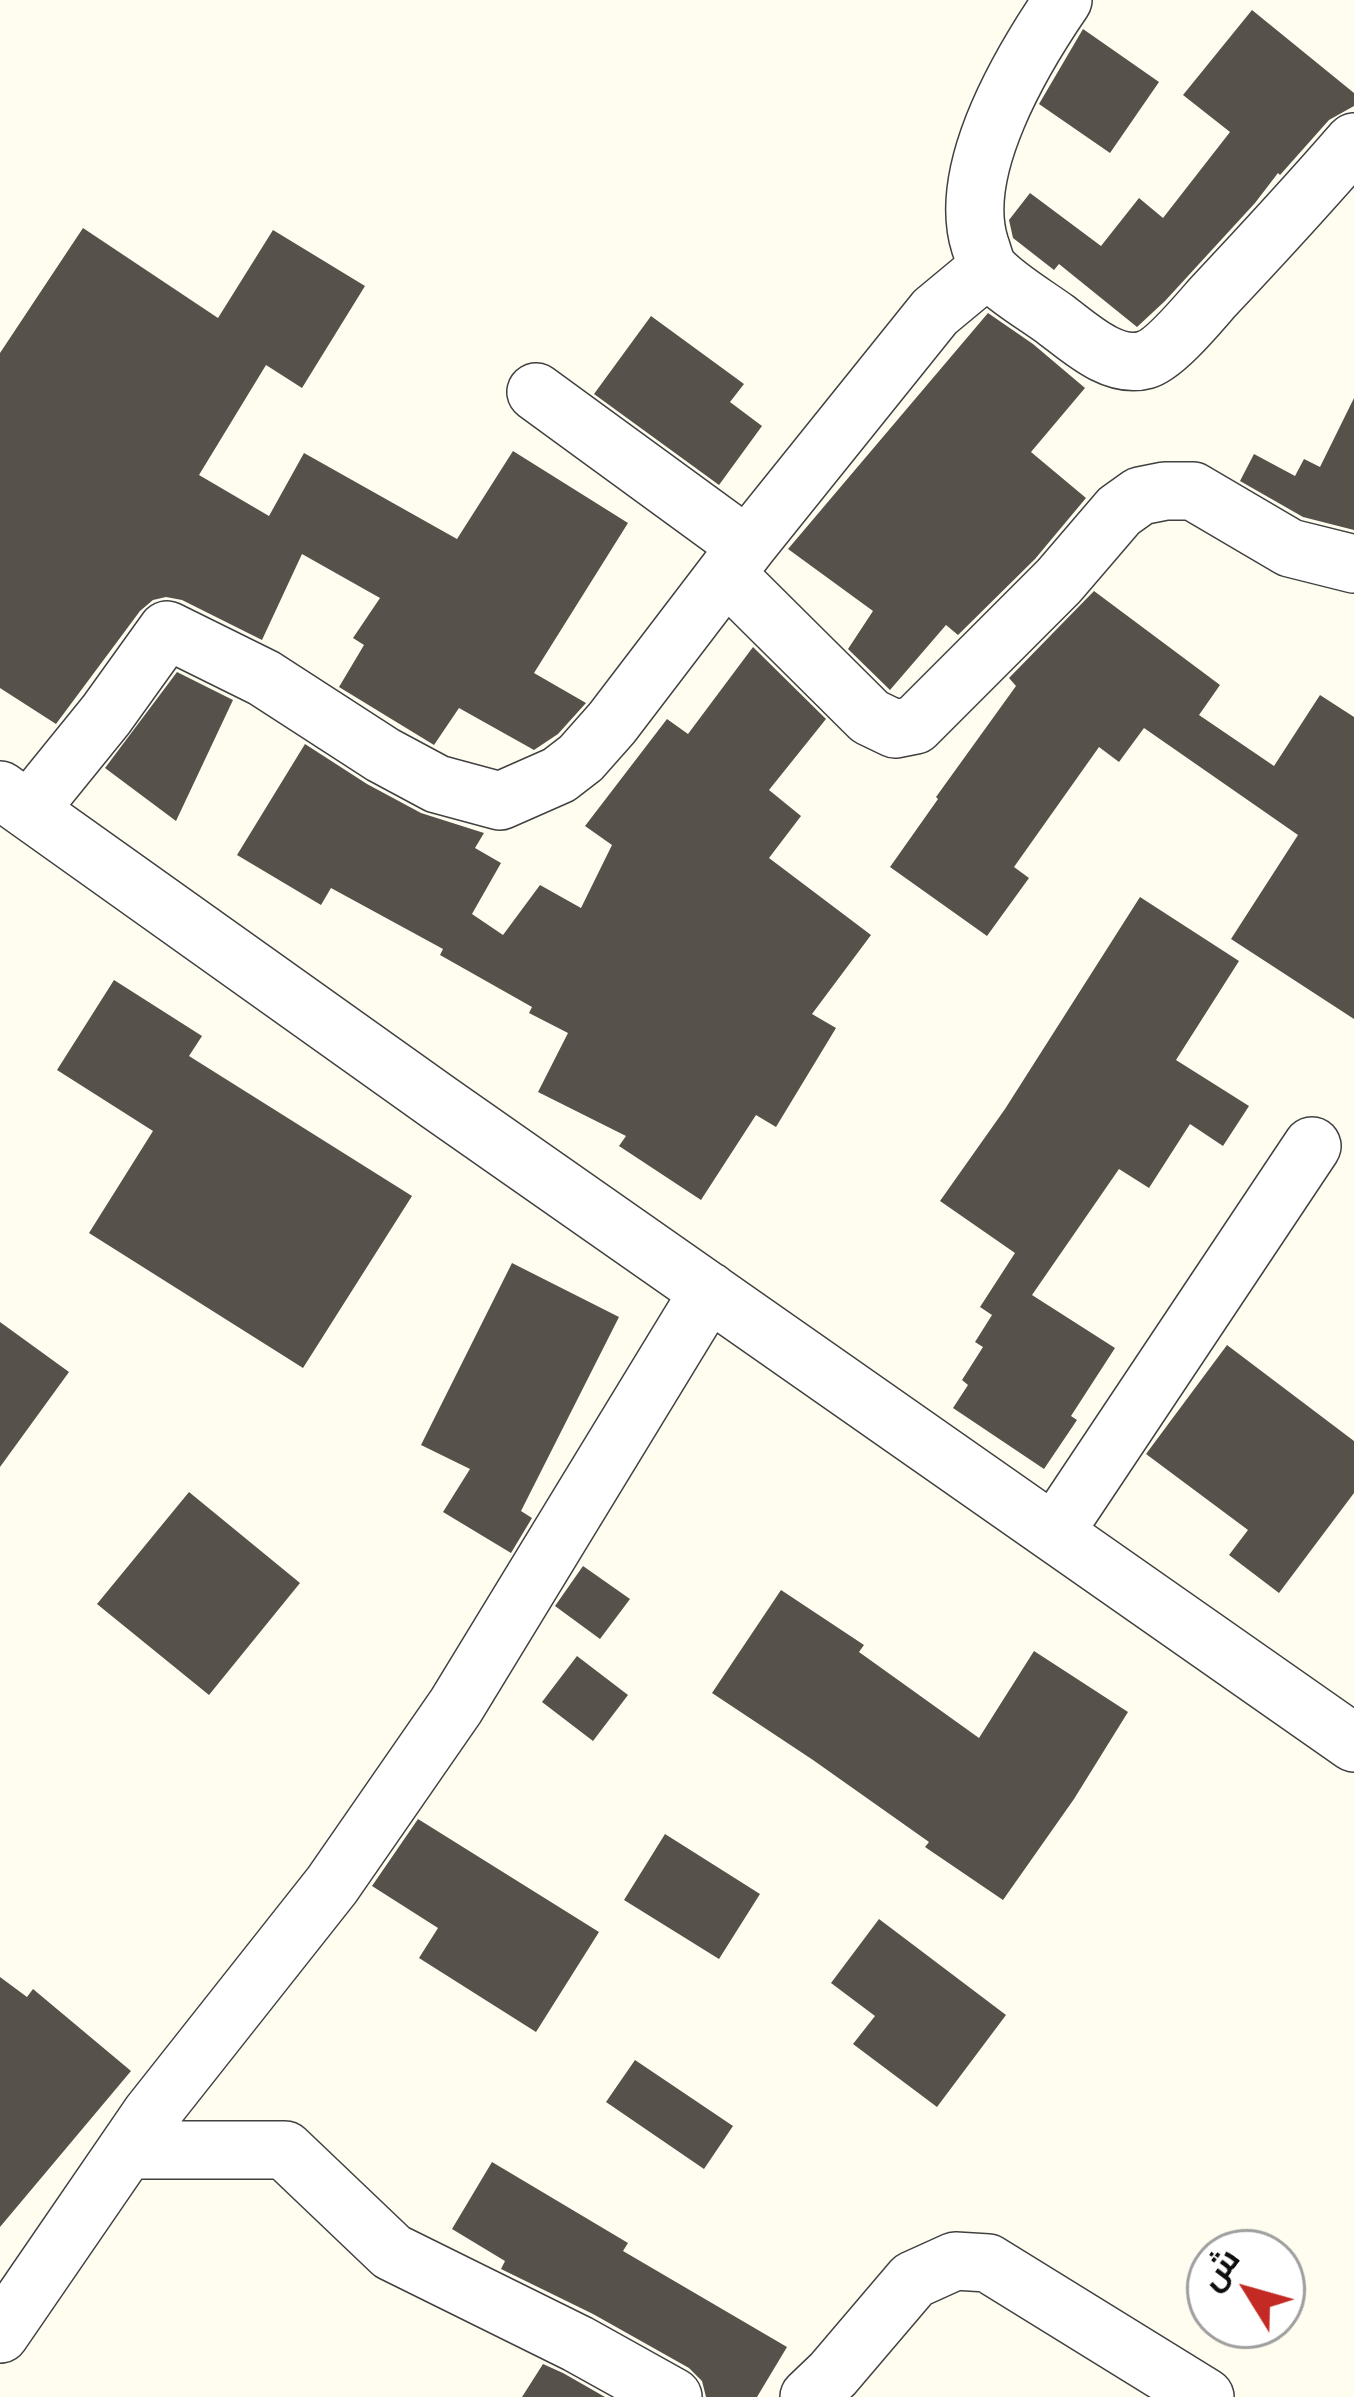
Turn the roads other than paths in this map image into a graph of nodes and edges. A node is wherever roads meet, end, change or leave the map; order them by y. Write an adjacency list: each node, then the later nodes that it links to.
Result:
1 (1063, 0): 3 (street)
2 (1354, 142): 3 (street)
3 (988, 268): 5 (street)
4 (536, 392): 5 (street)
5 (736, 560): 6 (street); 7 (street)
6 (1354, 564)
7 (15, 800): 9 (street)
8 (1312, 1146): 10 (street)
9 (710, 1291): 10 (street); 12 (street)
10 (1054, 1533): 11 (street)
11 (1354, 1743)
12 (127, 2150): 13 (street); 14 (street)
13 (0, 2334)
14 (673, 2397)
15 (809, 2397): 16 (street)
16 (1205, 2397)

